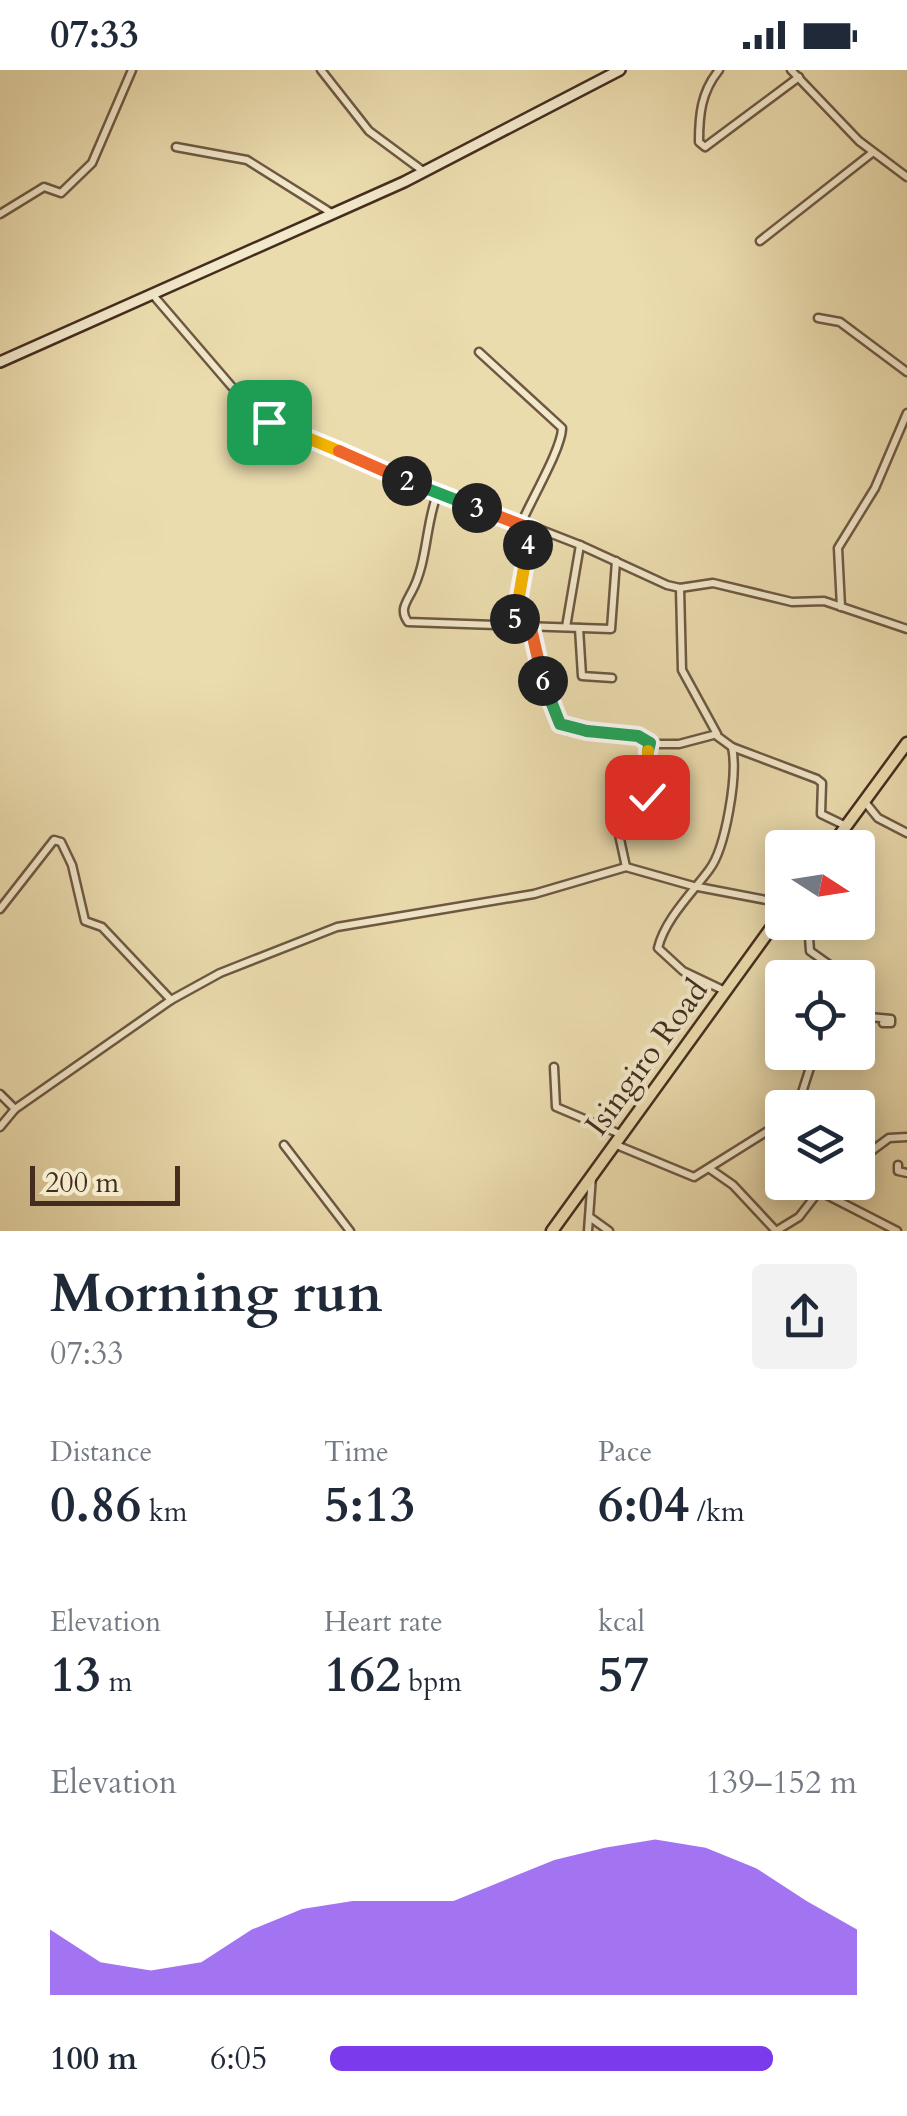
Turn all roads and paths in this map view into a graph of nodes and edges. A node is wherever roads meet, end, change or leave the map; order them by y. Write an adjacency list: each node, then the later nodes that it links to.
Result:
1 (132, 70): 11 (street)
2 (321, 70): 9 (street)
3 (620, 70): 9 (main road)
4 (719, 70): 6 (street)
5 (792, 70): 6 (street)
6 (800, 77): 8 (street)
7 (176, 146): 12 (street)
8 (872, 153): 10 (street); 13 (street)
9 (424, 172): 12 (main road)
10 (907, 177)
11 (0, 214)
12 (334, 215): 14 (main road)
13 (760, 241)
14 (153, 295): 17 (main road); 20 (street)
15 (818, 318): 18 (street)
16 (479, 352): 21 (street)
17 (0, 362)
18 (907, 372)
19 (907, 413): 26 (street)
20 (438, 492): 21 (street); 27 (street)
21 (522, 524): 22 (street)
22 (532, 529): 23 (street); 27 (street)
23 (580, 546): 24 (street); 28 (street)
24 (616, 561): 25 (street); 31 (street)
25 (680, 588): 26 (street); 33 (street)
26 (841, 607): 29 (street)
27 (518, 624): 30 (street)
28 (566, 627): 30 (street); 31 (street)
29 (907, 627)
30 (531, 628): 34 (street)
31 (579, 628): 32 (street)
32 (612, 678)
33 (716, 736): 34 (street); 36 (street)
34 (650, 743): 41 (street)
35 (907, 743): 37 (main road)
36 (732, 748): 38 (street); 42 (street)
37 (864, 801): 38 (main road); 40 (street)
38 (846, 826): 39 (main road)
39 (843, 830)
40 (907, 834)
41 (626, 867): 42 (street); 49 (street)
42 (693, 886): 43 (street); 48 (street)
43 (765, 900)
44 (0, 909): 49 (street)
45 (765, 937): 48 (main road, Isingiro Road)
46 (809, 940): 47 (street)
47 (823, 960)
48 (725, 992): 58 (main road, Isingiro Road)
49 (170, 1000): 54 (street)
50 (875, 1018): 51 (street)
51 (883, 1023)
52 (554, 1067): 58 (street)
53 (0, 1094): 54 (street)
54 (15, 1109): 55 (street)
55 (0, 1127)
56 (765, 1133): 62 (street)
57 (907, 1137): 60 (street)
58 (617, 1139): 62 (street); 64 (main road, Isingiro Road)
59 (284, 1145): 68 (street)
60 (875, 1148)
61 (898, 1164): 63 (street)
62 (710, 1169): 65 (street)
63 (907, 1172)
64 (592, 1175): 67 (street); 69 (main road, Isingiro Road)
65 (812, 1200)
66 (837, 1200): 72 (street)
67 (591, 1218): 70 (street); 71 (street)
68 (350, 1231)
69 (552, 1231)
70 (588, 1231)
71 (609, 1231)
72 (897, 1231)

